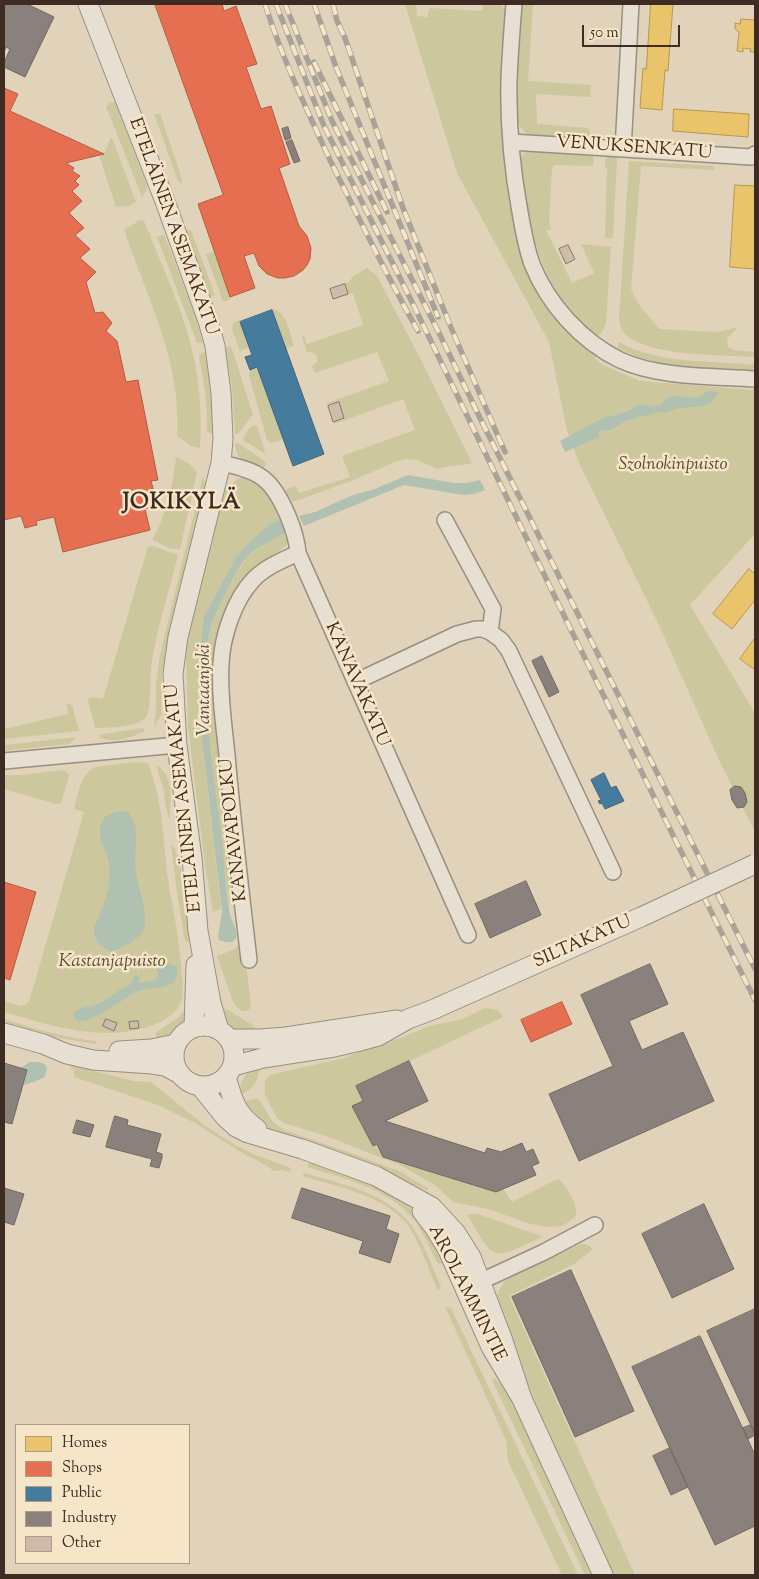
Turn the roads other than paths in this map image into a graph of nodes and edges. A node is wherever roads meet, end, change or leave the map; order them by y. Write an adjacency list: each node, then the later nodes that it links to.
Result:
1 (88, 4): 8 (street, ETELÄINEN ASEMAKATU)
2 (514, 4): 4 (street)
3 (631, 4): 5 (street)
4 (511, 142): 5 (street, VENUKSENKATU); 7 (street)
5 (622, 149): 6 (street, VENUKSENKATU)
6 (755, 154)
7 (755, 379)
8 (221, 463): 10 (street, KANAVAKATU); 13 (street, ETELÄINEN ASEMAKATU)
9 (446, 520): 11 (street)
10 (298, 546): 12 (street, KANAVAKATU); 19 (street, KANAVAPOLKU)
11 (490, 632): 12 (street); 16 (street)
12 (355, 682): 18 (street, KANAVAKATU)
13 (177, 745): 14 (street); 17 (street, ETELÄINEN ASEMAKATU)
14 (4, 761)
15 (755, 864): 20 (street, SILTAKATU, bridge)
16 (613, 872)
17 (198, 931): 21 (street, ETELÄINEN ASEMAKATU); 23 (street, ETELÄINEN ASEMAKATU)
18 (468, 935)
19 (249, 960)
20 (408, 1019): 23 (street, SILTAKATU); 26 (street, SILTAKATU)
21 (194, 1028): 23 (street); 25 (street)
22 (4, 1033): 24 (street)
23 (224, 1034): 26 (street)
24 (43, 1044): 25 (street); 27 (street)
25 (176, 1044): 27 (street)
26 (229, 1072): 28 (street); 29 (street, AROLAMMINTIE)
27 (178, 1073): 28 (street)
28 (200, 1086): 29 (street, AROLAMMINTIE)
29 (270, 1139): 31 (street, AROLAMMINTIE)
30 (595, 1225): 31 (street)
31 (473, 1285): 32 (street, AROLAMMINTIE)
32 (603, 1575)

